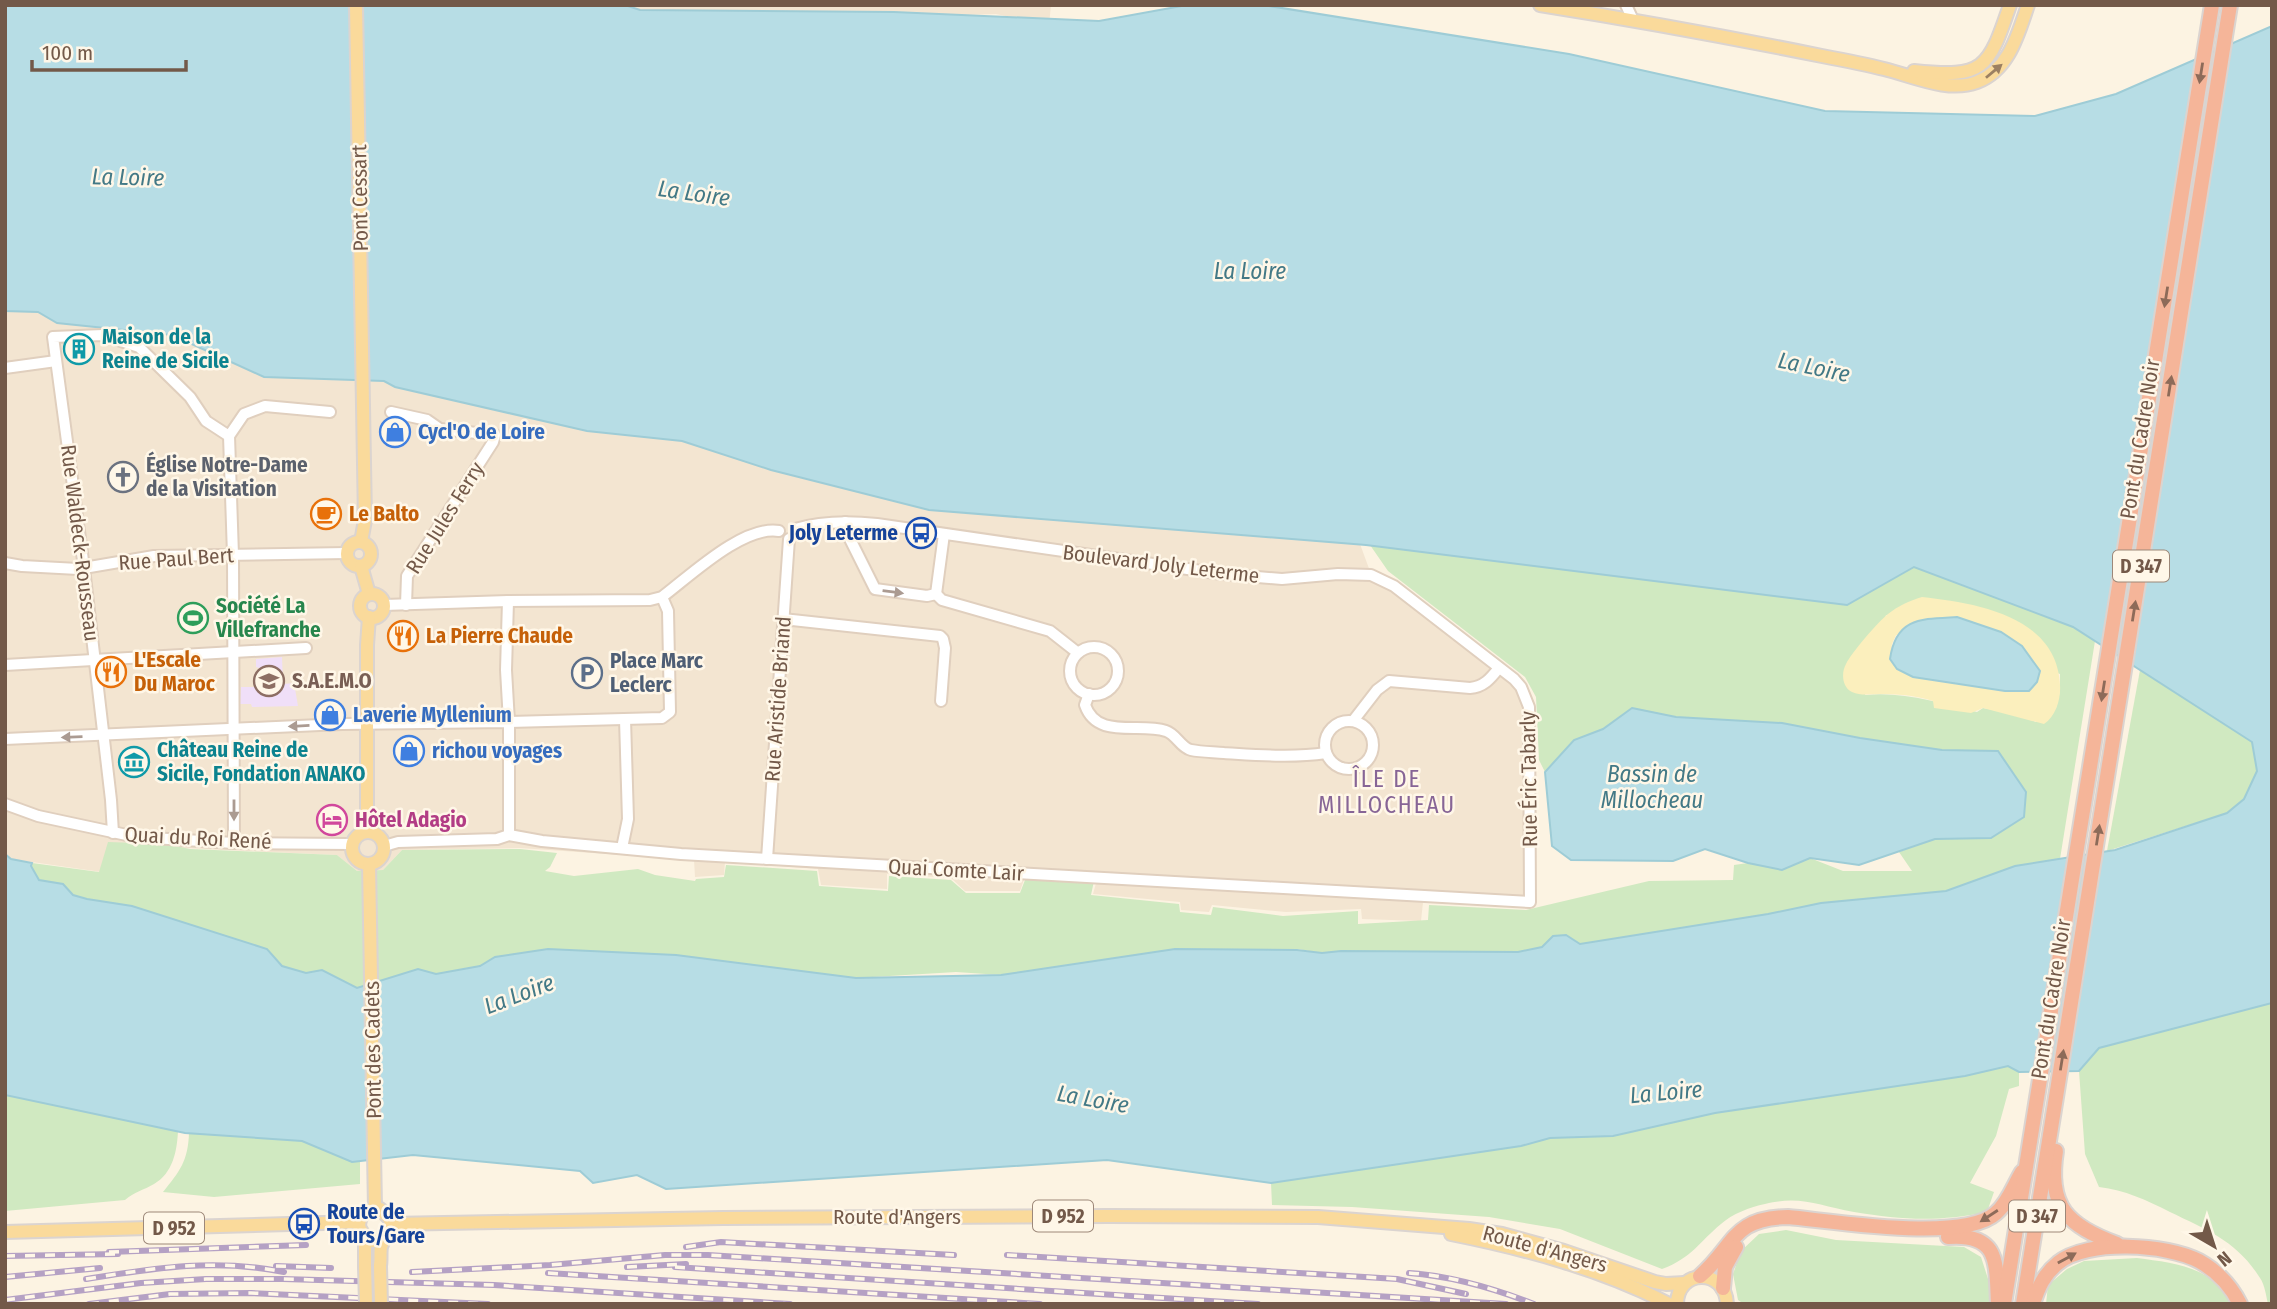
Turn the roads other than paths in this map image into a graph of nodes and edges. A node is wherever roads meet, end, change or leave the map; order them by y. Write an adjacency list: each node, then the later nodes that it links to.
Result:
1 (356, 5): 19 (main road, Pont Cessart)
2 (1540, 5): 8 (main road)
3 (1626, 5): 9 (street)
4 (2010, 5): 10 (main road)
5 (2028, 5): 10 (main road, one-way to 5)
6 (2212, 5): 61 (highway, Pont du Cadre Noir / D 347, one-way to 61)
7 (2230, 5): 60 (highway, Pont du Cadre Noir / D 347, one-way to 7)
8 (1597, 9): 9 (main road)
9 (1633, 20): 10 (main road)
10 (1882, 68)
11 (56, 361): 12 (street); 15 (street, Rue Waldeck-Rousseau); 24 (street, Rue Waldeck-Rousseau)
12 (5, 368)
13 (330, 412): 15 (street)
14 (391, 412): 30 (street, Rue Jules Ferry)
15 (229, 436): 21 (street)
16 (845, 522): 17 (street, Boulevard Joly Leterme); 18 (street, Boulevard Joly Leterme); 26 (street, one-way to 26)
17 (792, 534): 27 (street, Boulevard Joly Leterme); 32 (street, Rue Aristide Briand)
18 (944, 534): 26 (street); 38 (street, Boulevard Joly Leterme)
19 (361, 542): 20 (main road); 23 (main road)
20 (346, 553): 21 (street, Rue Paul Bert); 23 (main road)
21 (233, 555): 24 (street, Rue Paul Bert); 34 (street)
22 (5, 563): 24 (street, Rue Paul Bert)
23 (361, 566): 25 (main road)
24 (84, 568): 36 (street, Rue Waldeck-Rousseau)
25 (369, 594): 29 (main road); 31 (main road)
26 (936, 594): 35 (street)
27 (662, 597): 28 (street); 41 (street)
28 (508, 601): 30 (street); 43 (street)
29 (384, 605): 30 (street); 31 (main road)
30 (406, 605)
31 (369, 617): 44 (main road)
32 (783, 619): 40 (street); 57 (street, Rue Aristide Briand)
33 (306, 648): 34 (street)
34 (234, 653): 36 (street); 45 (street)
35 (1078, 653): 39 (street); 39 (street)
36 (95, 659): 37 (street); 46 (street, Rue Waldeck-Rousseau)
37 (5, 665)
38 (1499, 668): 42 (street); 59 (street, Rue Éric Tabarly)
39 (1089, 694): 48 (street)
40 (941, 701)
41 (625, 719): 43 (street); 56 (street)
42 (1353, 721): 48 (street); 48 (street)
43 (509, 722): 44 (street); 52 (street)
44 (367, 723): 45 (street, one-way to 45); 50 (main road)
45 (235, 729): 46 (street); 53 (street, one-way to 53)
46 (103, 736): 47 (street, one-way to 47); 51 (street, Rue Waldeck-Rousseau)
47 (5, 739)
48 (1326, 753)
49 (5, 804): 51 (street, Quai du Roi René)
50 (367, 832): 54 (main road); 55 (main road)
51 (113, 833): 53 (street, Quai du Roi René)
52 (509, 835): 55 (street, Quai Comte Lair); 56 (street, Quai Comte Lair)
53 (234, 843): 54 (street, Quai du Roi René)
54 (352, 844): 58 (main road)
55 (384, 846): 58 (main road)
56 (622, 848): 57 (street, Quai Comte Lair)
57 (767, 859): 59 (street, Quai Comte Lair)
58 (369, 864): 62 (main road, Pont des Cadets)
59 (1530, 902)
60 (2055, 1128): 69 (highway); 79 (highway, D 347)
61 (2028, 1161): 70 (highway, one-way to 70); 78 (highway, D 347)
62 (375, 1208): 63 (main road); 64 (main road)
63 (359, 1222): 66 (main road, D 952); 67 (main road)
64 (391, 1224): 65 (main road, Route d'Angers / D 952); 68 (main road)
65 (1403, 1224): 71 (main road, Route d'Angers / D 952); 75 (main road, Route d'Angers / D 952)
66 (5, 1232)
67 (365, 1237): 68 (main road); 73 (main road, bridge)
68 (386, 1237): 74 (main road, bridge)
69 (2125, 1247): 80 (highway, one-way to 69); 81 (highway)
70 (1700, 1276): 71 (main road); 72 (main road)
71 (1685, 1283): 76 (main road)
72 (1727, 1299): 77 (highway)
73 (366, 1304)
74 (381, 1304)
75 (1669, 1304)
76 (1677, 1304)
77 (1998, 1304)
78 (2004, 1304)
79 (2023, 1304)
80 (2033, 1304)
81 (2240, 1304)

